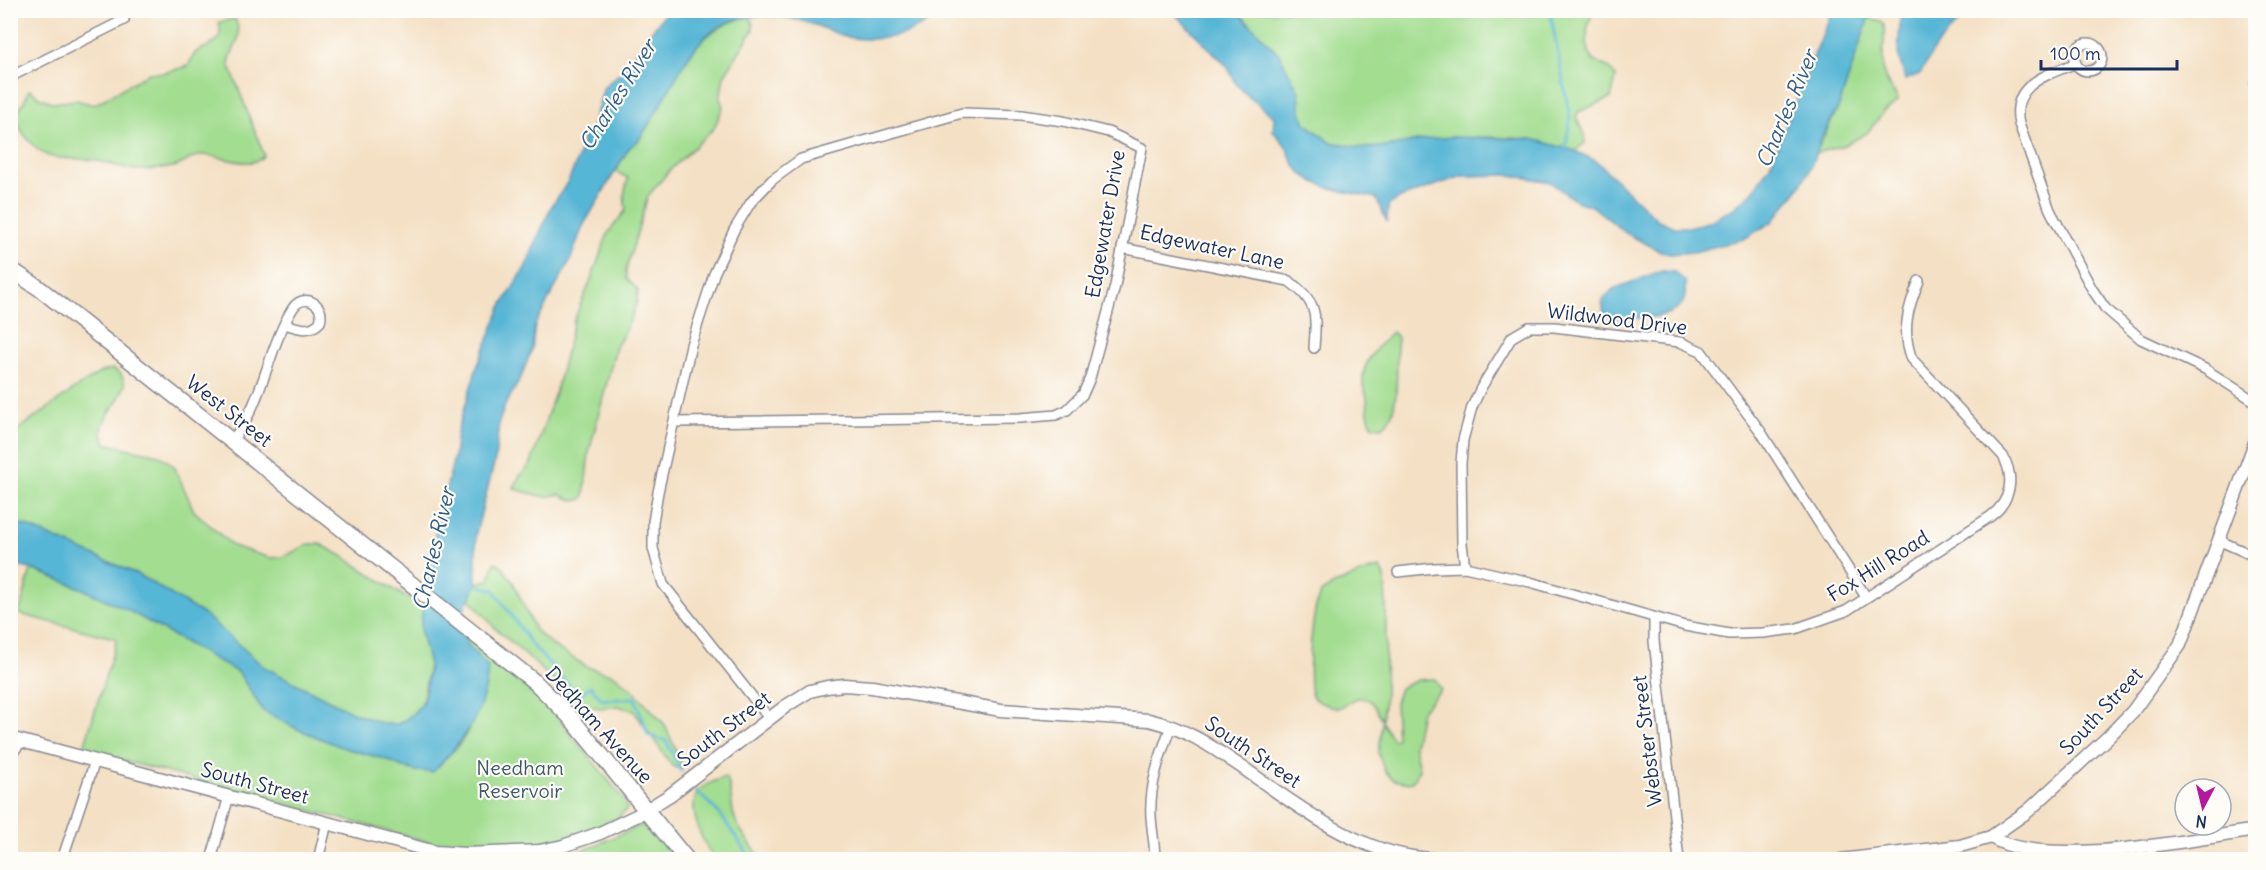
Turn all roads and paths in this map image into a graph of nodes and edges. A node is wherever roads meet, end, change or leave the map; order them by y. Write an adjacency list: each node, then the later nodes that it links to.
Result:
1 (124, 20): 3 (street)
2 (2076, 63): 9 (street)
3 (10, 77)
4 (1122, 248): 8 (street, Edgewater Lane); 10 (street, Edgewater Drive); 10 (street, Edgewater Drive)
5 (10, 269): 11 (main road, West Street)
6 (1919, 281): 17 (street, Fox Hill Road)
7 (285, 324): 11 (street)
8 (1314, 348)
9 (2256, 402)
10 (674, 422): 20 (street, Edgewater Drive)
11 (232, 440): 18 (main road, West Street)
12 (2256, 440): 13 (street, South Street)
13 (2218, 540): 14 (street); 29 (street, South Street)
14 (2256, 557)
15 (1465, 567): 16 (street, Fox Hill Road); 17 (street, Wildwood Drive); 19 (street, Fox Hill Road)
16 (1398, 572)
17 (1866, 597): 19 (street, Fox Hill Road)
18 (441, 607): 26 (main road, Dedham Avenue)
19 (1654, 619): 39 (street, Webster Street)
20 (770, 718): 21 (street, South Street); 26 (street, South Street)
21 (1171, 726): 30 (street, South Street); 37 (street)
22 (16, 740): 23 (street); 24 (street, South Street)
23 (10, 756)
24 (95, 761): 25 (street, South Street); 33 (street)
25 (229, 796): 27 (street, South Street); 34 (street)
26 (647, 810): 31 (street, South Street); 36 (main road, Dedham Avenue)
27 (327, 823): 31 (street, South Street); 35 (street)
28 (2256, 830): 32 (street)
29 (1991, 837): 32 (street); 40 (street, South Street)
30 (1387, 855): 38 (street, South Street)
31 (446, 856)
32 (2123, 857)
33 (62, 860)
34 (211, 860)
35 (318, 860)
36 (687, 860)
37 (1155, 860)
38 (1449, 860)
39 (1679, 860)
40 (1841, 860)

